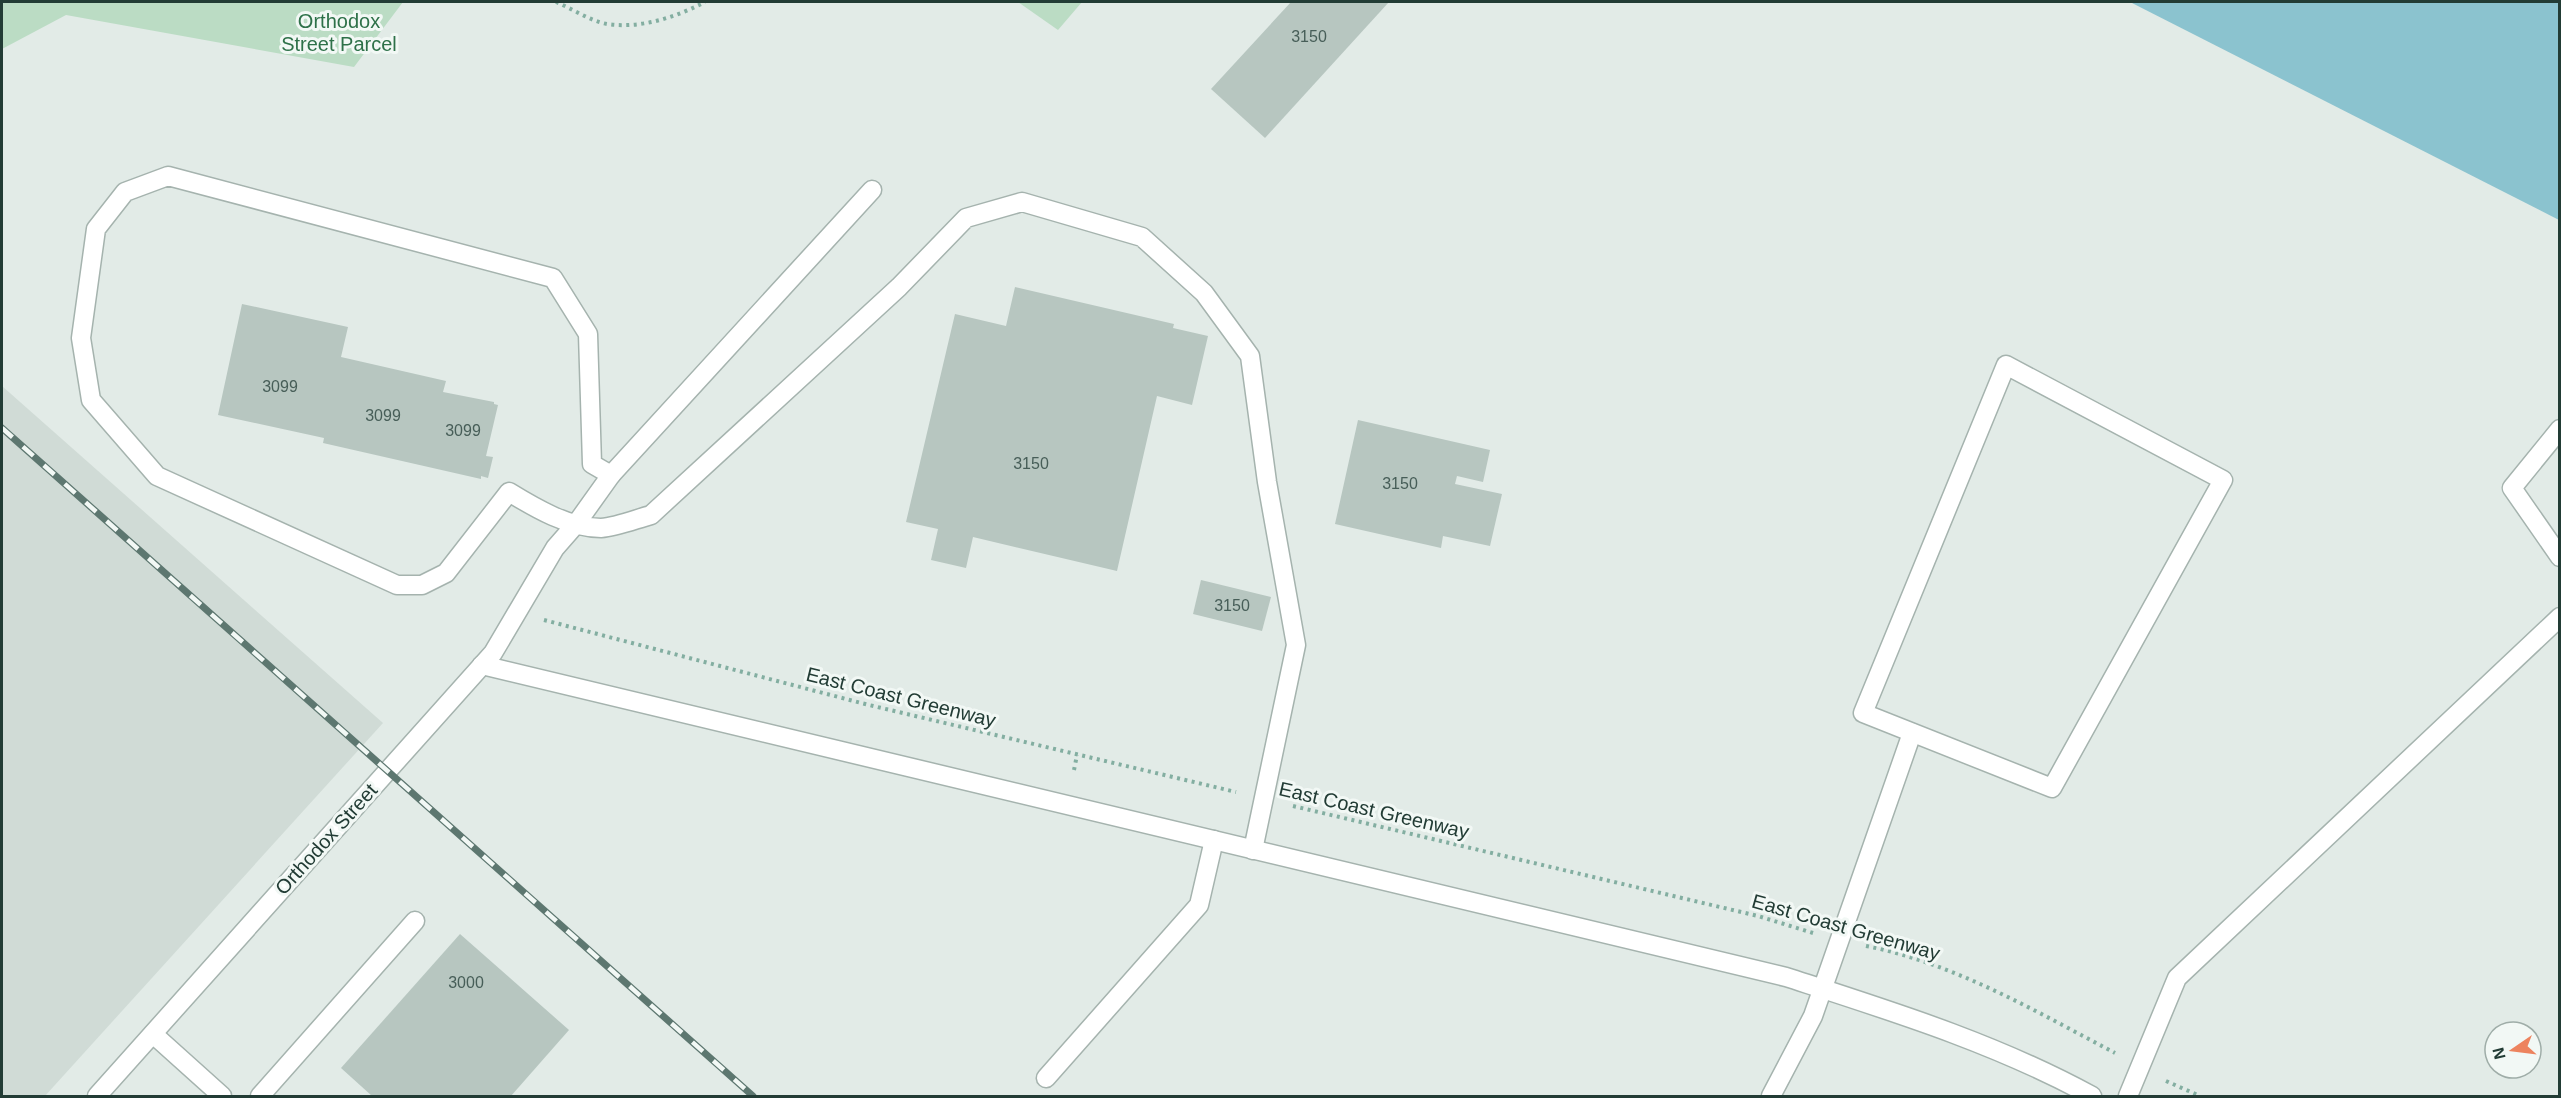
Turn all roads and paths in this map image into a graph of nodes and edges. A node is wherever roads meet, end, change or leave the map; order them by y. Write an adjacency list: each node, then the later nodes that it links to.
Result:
1 (556, 2): 2 (path)
2 (705, 2)
3 (872, 189): 5 (street, Orthodox Street)
4 (2559, 429): 7 (street)
5 (611, 475): 6 (street, Orthodox Street); 6 (street)
6 (576, 524): 8 (street, Orthodox Street); 14 (street)
7 (2559, 557)
8 (518, 613): 10 (street, Orthodox Street); 12 (path, East Coast Greenway)
9 (2559, 617): 21 (street)
10 (482, 665): 15 (street); 20 (street, Orthodox Street)
11 (1912, 733): 11 (street); 18 (street)
12 (1077, 755): 13 (path); 14 (path, East Coast Greenway)
13 (1074, 770)
14 (1264, 799): 16 (street); 18 (path, East Coast Greenway)
15 (1214, 840): 16 (street); 22 (street)
16 (1253, 850): 19 (street)
17 (415, 921): 25 (street)
18 (1839, 941): 19 (street); 21 (path, East Coast Greenway)
19 (1822, 989): 26 (street); 27 (street)
20 (153, 1034): 23 (street, Orthodox Street); 24 (street)
21 (2141, 1067): 28 (street); 29 (path, East Coast Greenway)
22 (1046, 1078)
23 (97, 1096)
24 (222, 1096)
25 (260, 1096)
26 (1771, 1096)
27 (2092, 1096)
28 (2128, 1096)
29 (2200, 1096)

